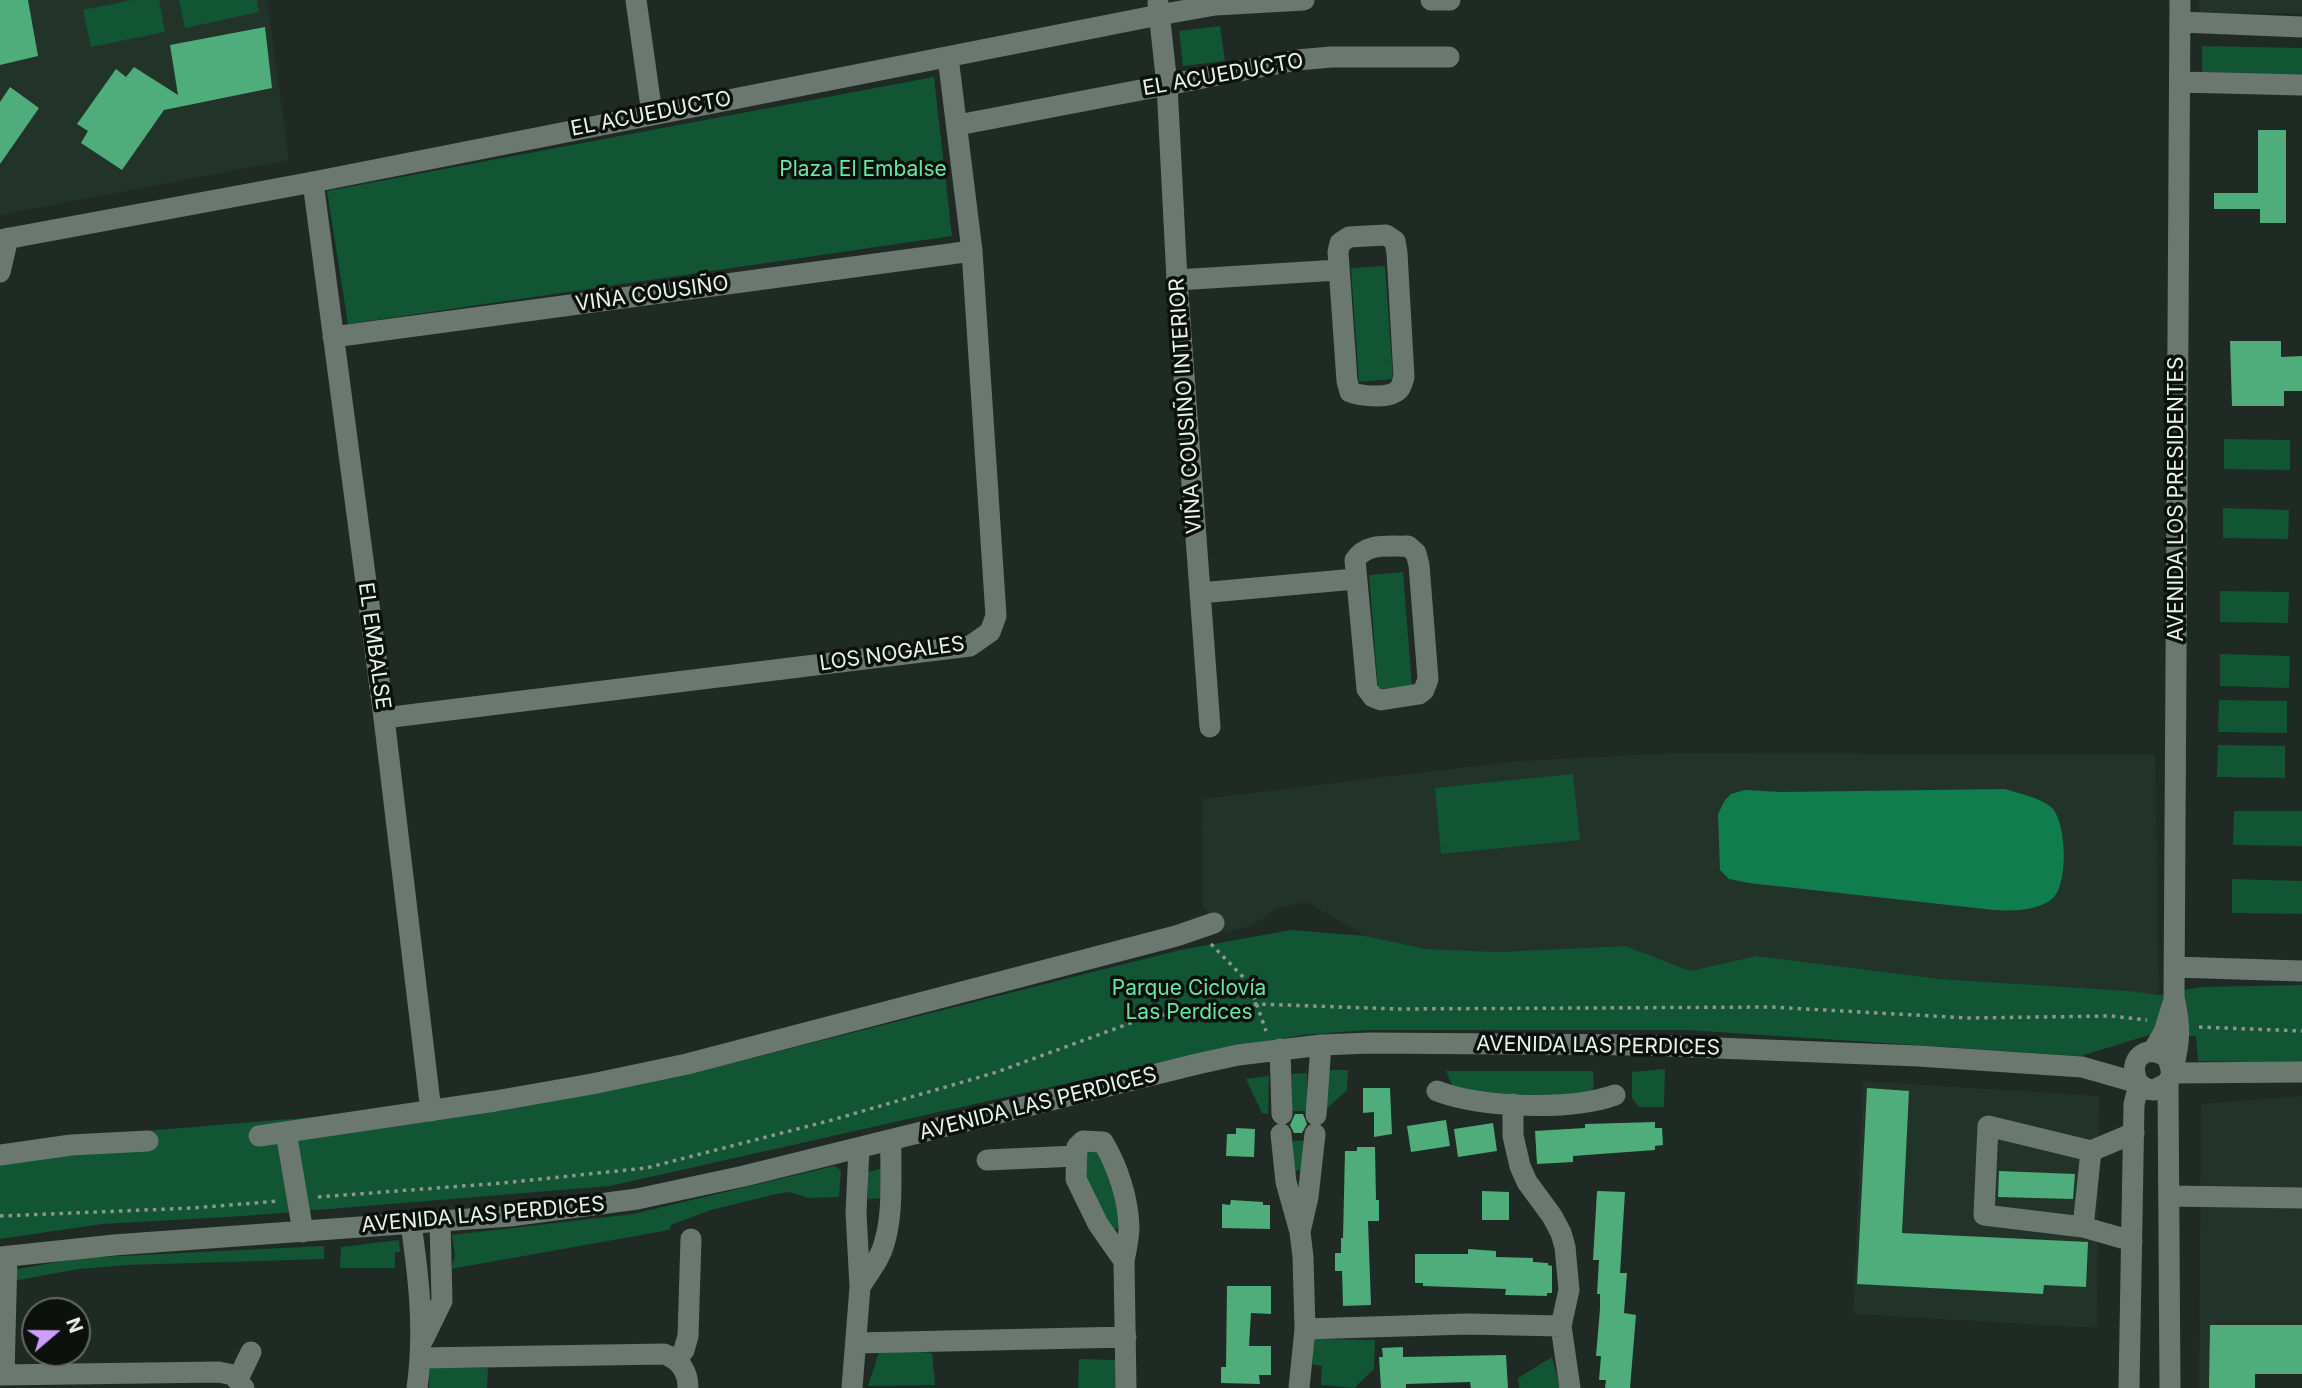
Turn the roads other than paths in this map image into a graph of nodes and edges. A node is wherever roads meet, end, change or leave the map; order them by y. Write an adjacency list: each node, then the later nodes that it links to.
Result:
1 (636, 0): 14 (street)
2 (1304, 0): 6 (street, EL ACUEDUCTO)
3 (1431, 0): 4 (street)
4 (1450, 0)
5 (2180, 0): 7 (street, AVENIDA LOS PRESIDENTES)
6 (1159, 7): 9 (street, EL ACUEDUCTO); 12 (street, VIÑA COUSIÑO INTERIOR)
7 (2180, 22): 8 (street); 11 (street, AVENIDA LOS PRESIDENTES)
8 (2302, 27)
9 (948, 57): 14 (street, EL ACUEDUCTO); 15 (street, LOS NOGALES)
10 (1449, 57): 12 (street, EL ACUEDUCTO)
11 (2180, 82): 13 (street); 28 (street, AVENIDA LOS PRESIDENTES)
12 (1167, 85): 15 (street, EL ACUEDUCTO); 21 (street, VIÑA COUSIÑO INTERIOR)
13 (2302, 85)
14 (652, 114): 16 (street, EL ACUEDUCTO)
15 (958, 125): 18 (street, LOS NOGALES)
16 (313, 182): 17 (street, EL ACUEDUCTO); 22 (street, EL EMBALSE)
17 (4, 239): 20 (street)
18 (972, 251): 22 (street, VIÑA COUSIÑO); 25 (street, LOS NOGALES)
19 (1338, 270): 19 (street); 21 (street)
20 (0, 272)
21 (1177, 280): 24 (street, VIÑA COUSIÑO INTERIOR)
22 (333, 337): 25 (street, EL EMBALSE)
23 (1355, 579): 23 (street); 24 (street)
24 (1200, 593): 26 (street, VIÑA COUSIÑO INTERIOR)
25 (384, 718): 41 (street, EL EMBALSE)
26 (1210, 727)
27 (1214, 923): 41 (street)
28 (2174, 967): 29 (street); 30 (street, AVENIDA LOS PRESIDENTES)
29 (2302, 971)
30 (2174, 997): 33 (street, AVENIDA LOS PRESIDENTES); 36 (street, AVENIDA LOS PRESIDENTES)
31 (1321, 1045): 32 (street, AVENIDA LAS PERDICES); 34 (street, AVENIDA LAS PERDICES); 57 (street)
32 (1280, 1049): 45 (street, AVENIDA LAS PERDICES); 57 (street)
33 (2145, 1055): 34 (street, AVENIDA LAS PERDICES); 36 (street); 37 (street)
34 (2082, 1067): 37 (street, AVENIDA LAS PERDICES)
35 (2302, 1072): 36 (street)
36 (2170, 1078): 37 (street); 52 (street, AVENIDA LOS PRESIDENTES)
37 (2139, 1083): 43 (street)
38 (1437, 1091): 40 (street)
39 (1615, 1095): 40 (street)
40 (1513, 1104): 64 (street)
41 (431, 1111): 42 (street)
42 (286, 1132): 44 (street); 58 (street)
43 (2134, 1133): 48 (street); 60 (street)
44 (259, 1136)
45 (891, 1140): 47 (street, AVENIDA LAS PERDICES); 63 (street)
46 (148, 1141): 49 (street)
47 (859, 1148): 54 (street, AVENIDA LAS PERDICES); 63 (street)
48 (2091, 1152): 56 (street); 56 (street)
49 (0, 1155)
50 (1076, 1156): 51 (street); 62 (street); 62 (street)
51 (988, 1160)
52 (2170, 1196): 53 (street); 80 (street, AVENIDA LOS PRESIDENTES)
53 (2302, 1198)
54 (440, 1222): 55 (street, AVENIDA LAS PERDICES); 68 (street)
55 (411, 1224): 58 (street, AVENIDA LAS PERDICES); 68 (street)
56 (2083, 1227): 60 (street)
57 (1300, 1231): 65 (street)
58 (303, 1232): 61 (street, AVENIDA LAS PERDICES)
59 (691, 1239): 70 (street)
60 (2132, 1241): 79 (street)
61 (4, 1256): 71 (street)
62 (1124, 1261): 66 (street)
63 (860, 1287): 67 (street)
64 (1561, 1326): 65 (street); 78 (street)
65 (1305, 1329): 77 (street)
66 (1126, 1337): 67 (street); 76 (street)
67 (856, 1343): 75 (street)
68 (422, 1350): 70 (street); 73 (street)
69 (251, 1352): 72 (street)
70 (677, 1360): 74 (street)
71 (2, 1375): 72 (street)
72 (241, 1384)
73 (417, 1388)
74 (688, 1388)
75 (852, 1388)
76 (1126, 1388)
77 (1299, 1388)
78 (1570, 1388)
79 (2129, 1388)
80 (2170, 1388)

